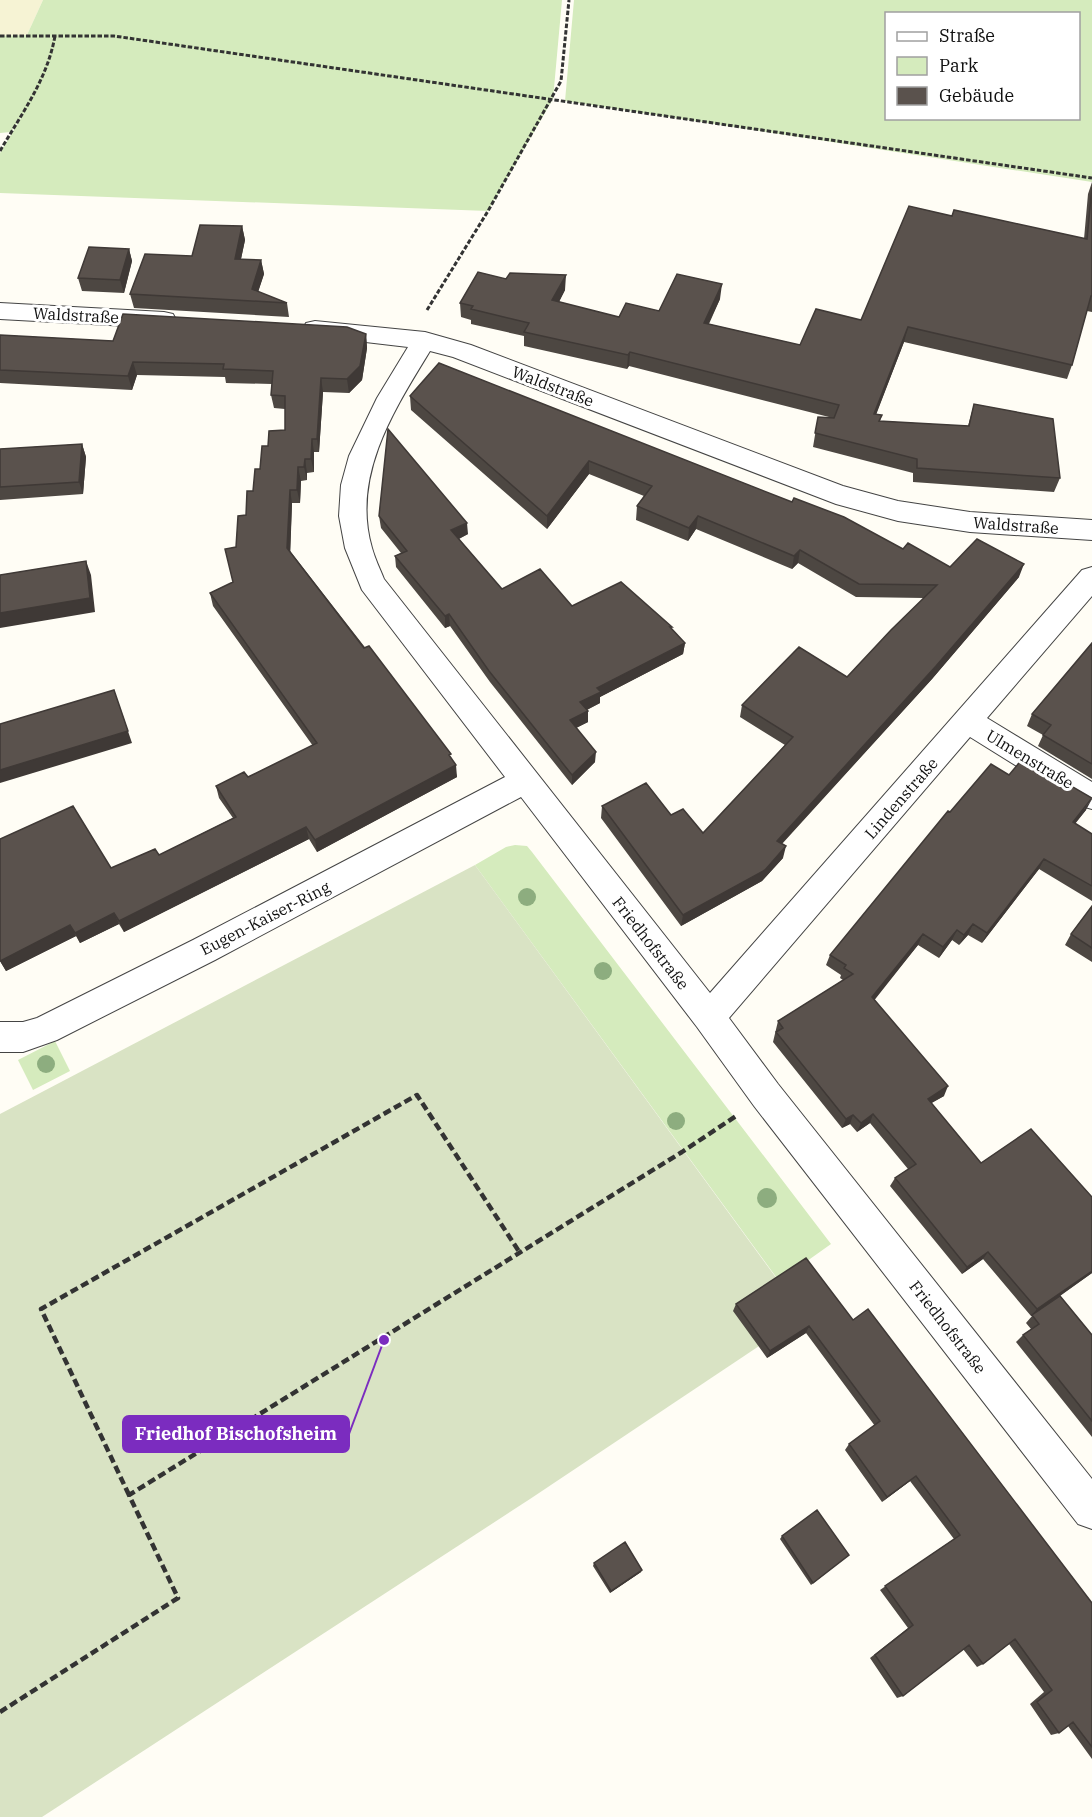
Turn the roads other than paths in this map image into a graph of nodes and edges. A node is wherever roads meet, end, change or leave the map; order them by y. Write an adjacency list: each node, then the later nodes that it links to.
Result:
1 (0, 311): 2 (street, Waldstraße)
2 (190, 322)
3 (297, 328): 4 (street, Waldstraße)
4 (425, 340): 5 (street, Waldstraße); 8 (street, Friedhofstraße)
5 (1090, 524)
6 (1092, 577): 7 (street, Lindenstraße)
7 (968, 721): 9 (street, Ulmenstraße); 10 (street, Lindenstraße)
8 (525, 781): 10 (street, Friedhofstraße); 11 (street, Eugen-Kaiser-Ring)
9 (1092, 796)
10 (709, 1017): 12 (street, Friedhofstraße)
11 (0, 1037)
12 (1092, 1510)

